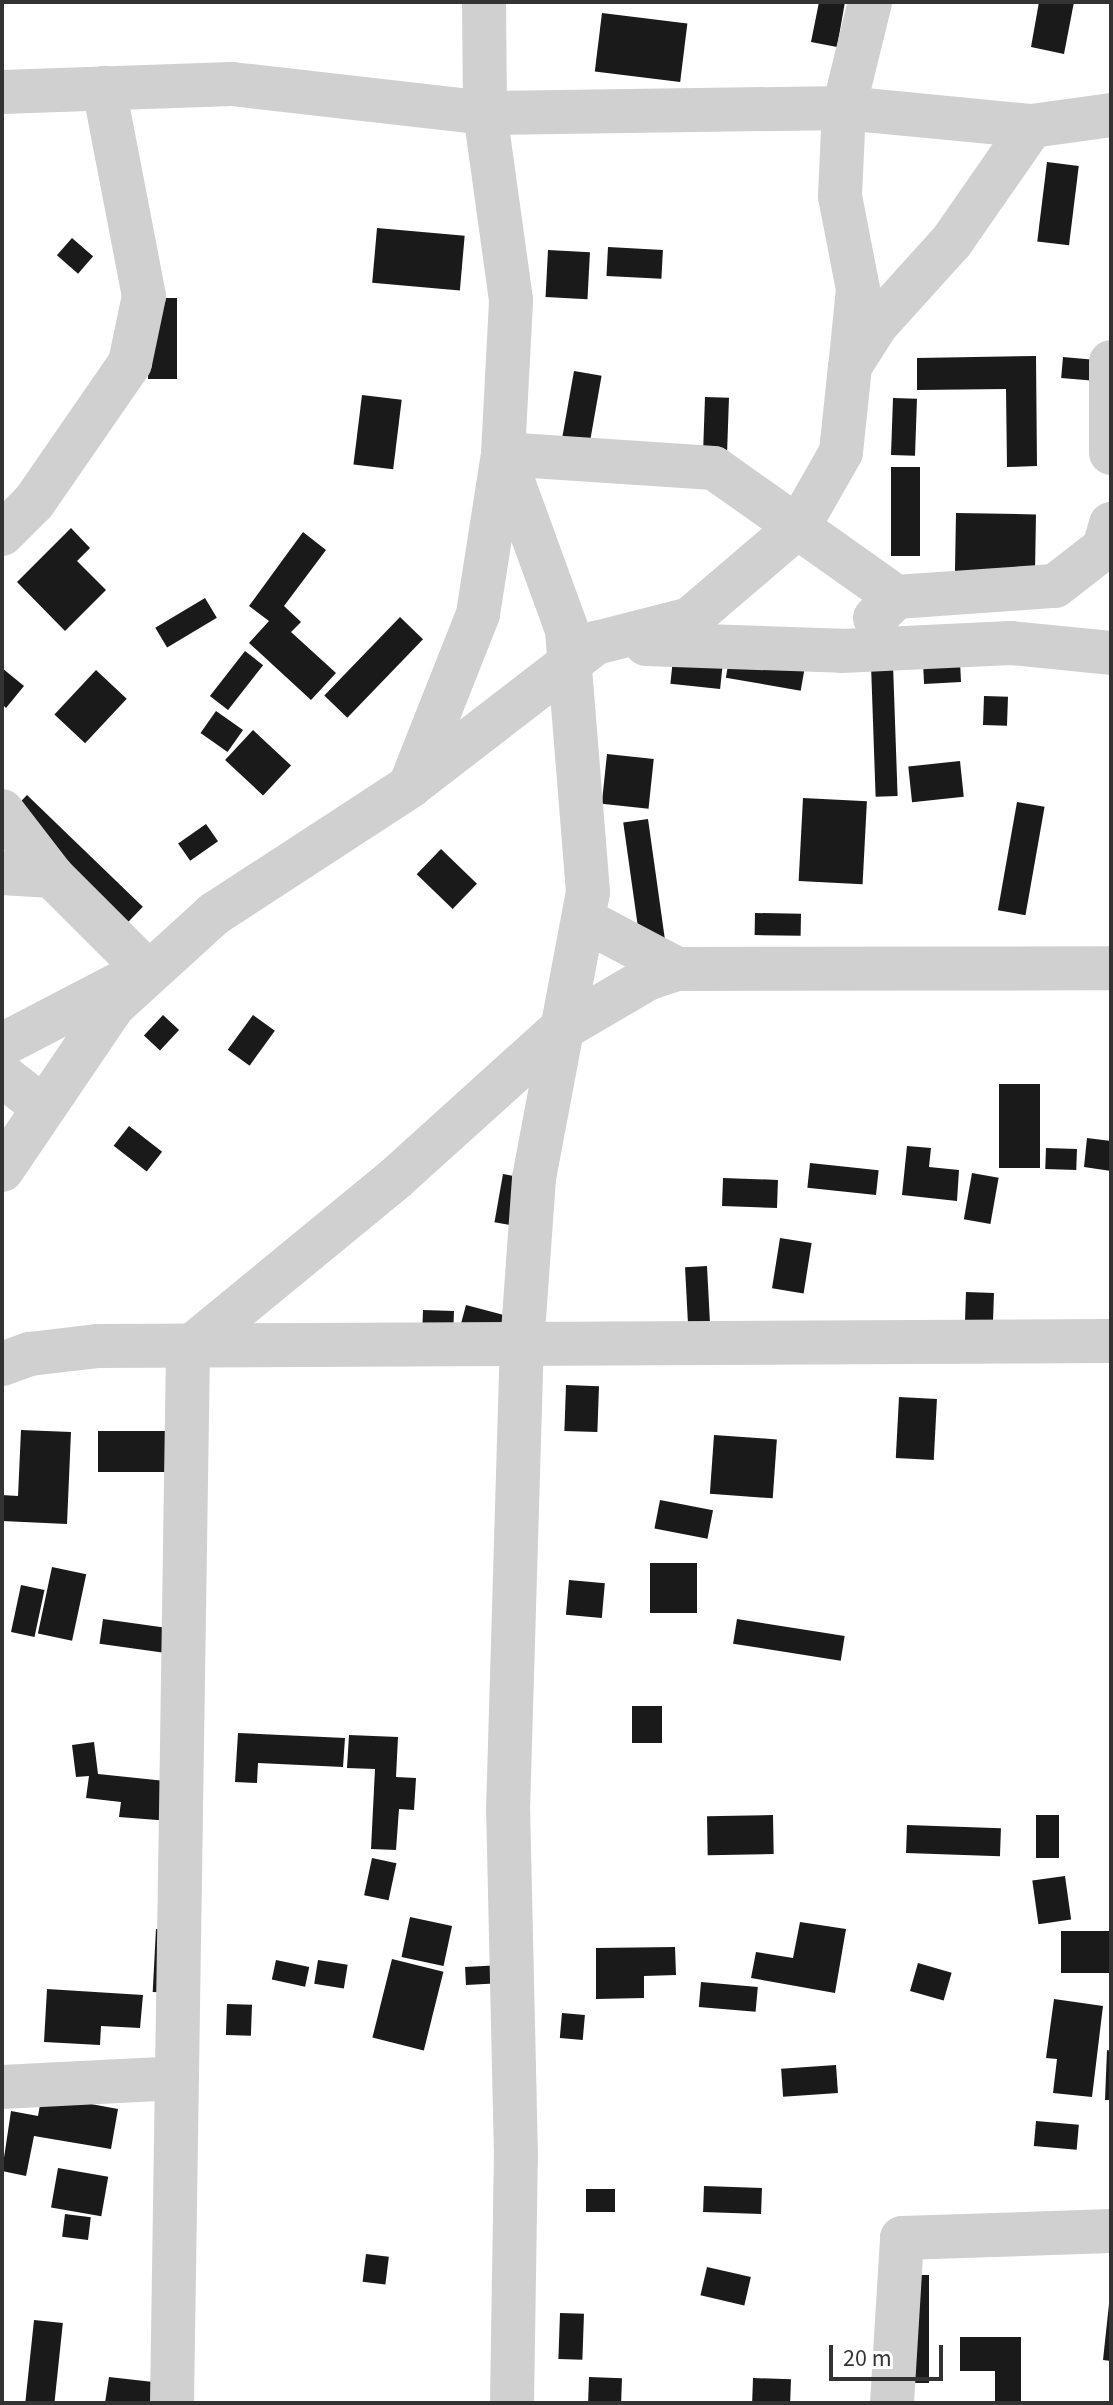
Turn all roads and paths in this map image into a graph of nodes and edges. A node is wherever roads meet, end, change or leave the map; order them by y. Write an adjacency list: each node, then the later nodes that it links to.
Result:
1 (484, 2): 6 (street)
2 (870, 2): 5 (street)
3 (104, 88): 4 (street); 6 (street); 15 (street)
4 (2, 92)
5 (844, 108): 6 (street); 8 (street); 10 (street)
6 (485, 113): 12 (street)
7 (1111, 115): 8 (street)
8 (1032, 126): 10 (street)
9 (1111, 362): 11 (street)
10 (850, 366): 14 (street)
11 (1111, 453)
12 (503, 454): 14 (street); 22 (street); 23 (street)
13 (1111, 524): 16 (street)
14 (799, 526): 18 (street); 22 (street)
15 (2, 534)
16 (1055, 586): 17 (street); 19 (street)
17 (940, 591): 18 (street); 19 (street)
18 (896, 597): 20 (street)
19 (1011, 643): 20 (street); 21 (street)
20 (842, 651): 22 (street)
21 (1111, 653)
22 (583, 655): 23 (street); 27 (street)
23 (410, 786): 30 (street)
24 (2, 811): 26 (street)
25 (2, 873): 26 (street)
26 (52, 876): 30 (street)
27 (586, 921): 29 (street); 31 (street)
28 (1111, 968): 29 (street)
29 (677, 969): 31 (street)
30 (146, 970): 32 (street); 34 (street)
31 (560, 1030): 37 (street); 38 (street)
32 (2, 1045)
33 (2, 1075): 34 (street)
34 (44, 1108): 35 (street)
35 (2, 1170)
36 (1111, 1341): 37 (street)
37 (522, 1346): 38 (street); 44 (street)
38 (188, 1349): 39 (street); 40 (street)
39 (2, 1364)
40 (177, 2078): 41 (street); 43 (street)
41 (2, 2087)
42 (1111, 2231): 45 (street)
43 (172, 2403)
44 (512, 2403)
45 (892, 2403)

